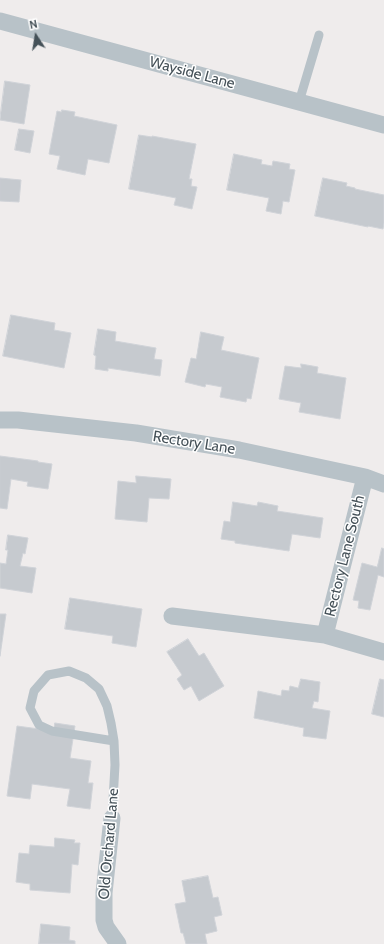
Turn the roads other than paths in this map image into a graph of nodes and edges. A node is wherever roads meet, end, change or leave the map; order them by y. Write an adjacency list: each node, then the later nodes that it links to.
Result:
1 (0, 21): 3 (street, Wayside Lane)
2 (319, 36): 3 (lane)
3 (299, 102): 4 (street, Wayside Lane)
4 (384, 125)
5 (0, 420): 6 (street, Rectory Lane)
6 (365, 477): 7 (street, Rectory Lane); 9 (street, Rectory Lane South)
7 (384, 484)
8 (172, 616): 9 (street, Rectory Lane South)
9 (325, 636): 10 (street, Rectory Lane South)
10 (384, 652)
11 (114, 741): 11 (lane, Old Orchard Lane); 12 (lane, Old Orchard Lane)
12 (112, 818): 13 (street, Old Orchard Lane)
13 (118, 944)

